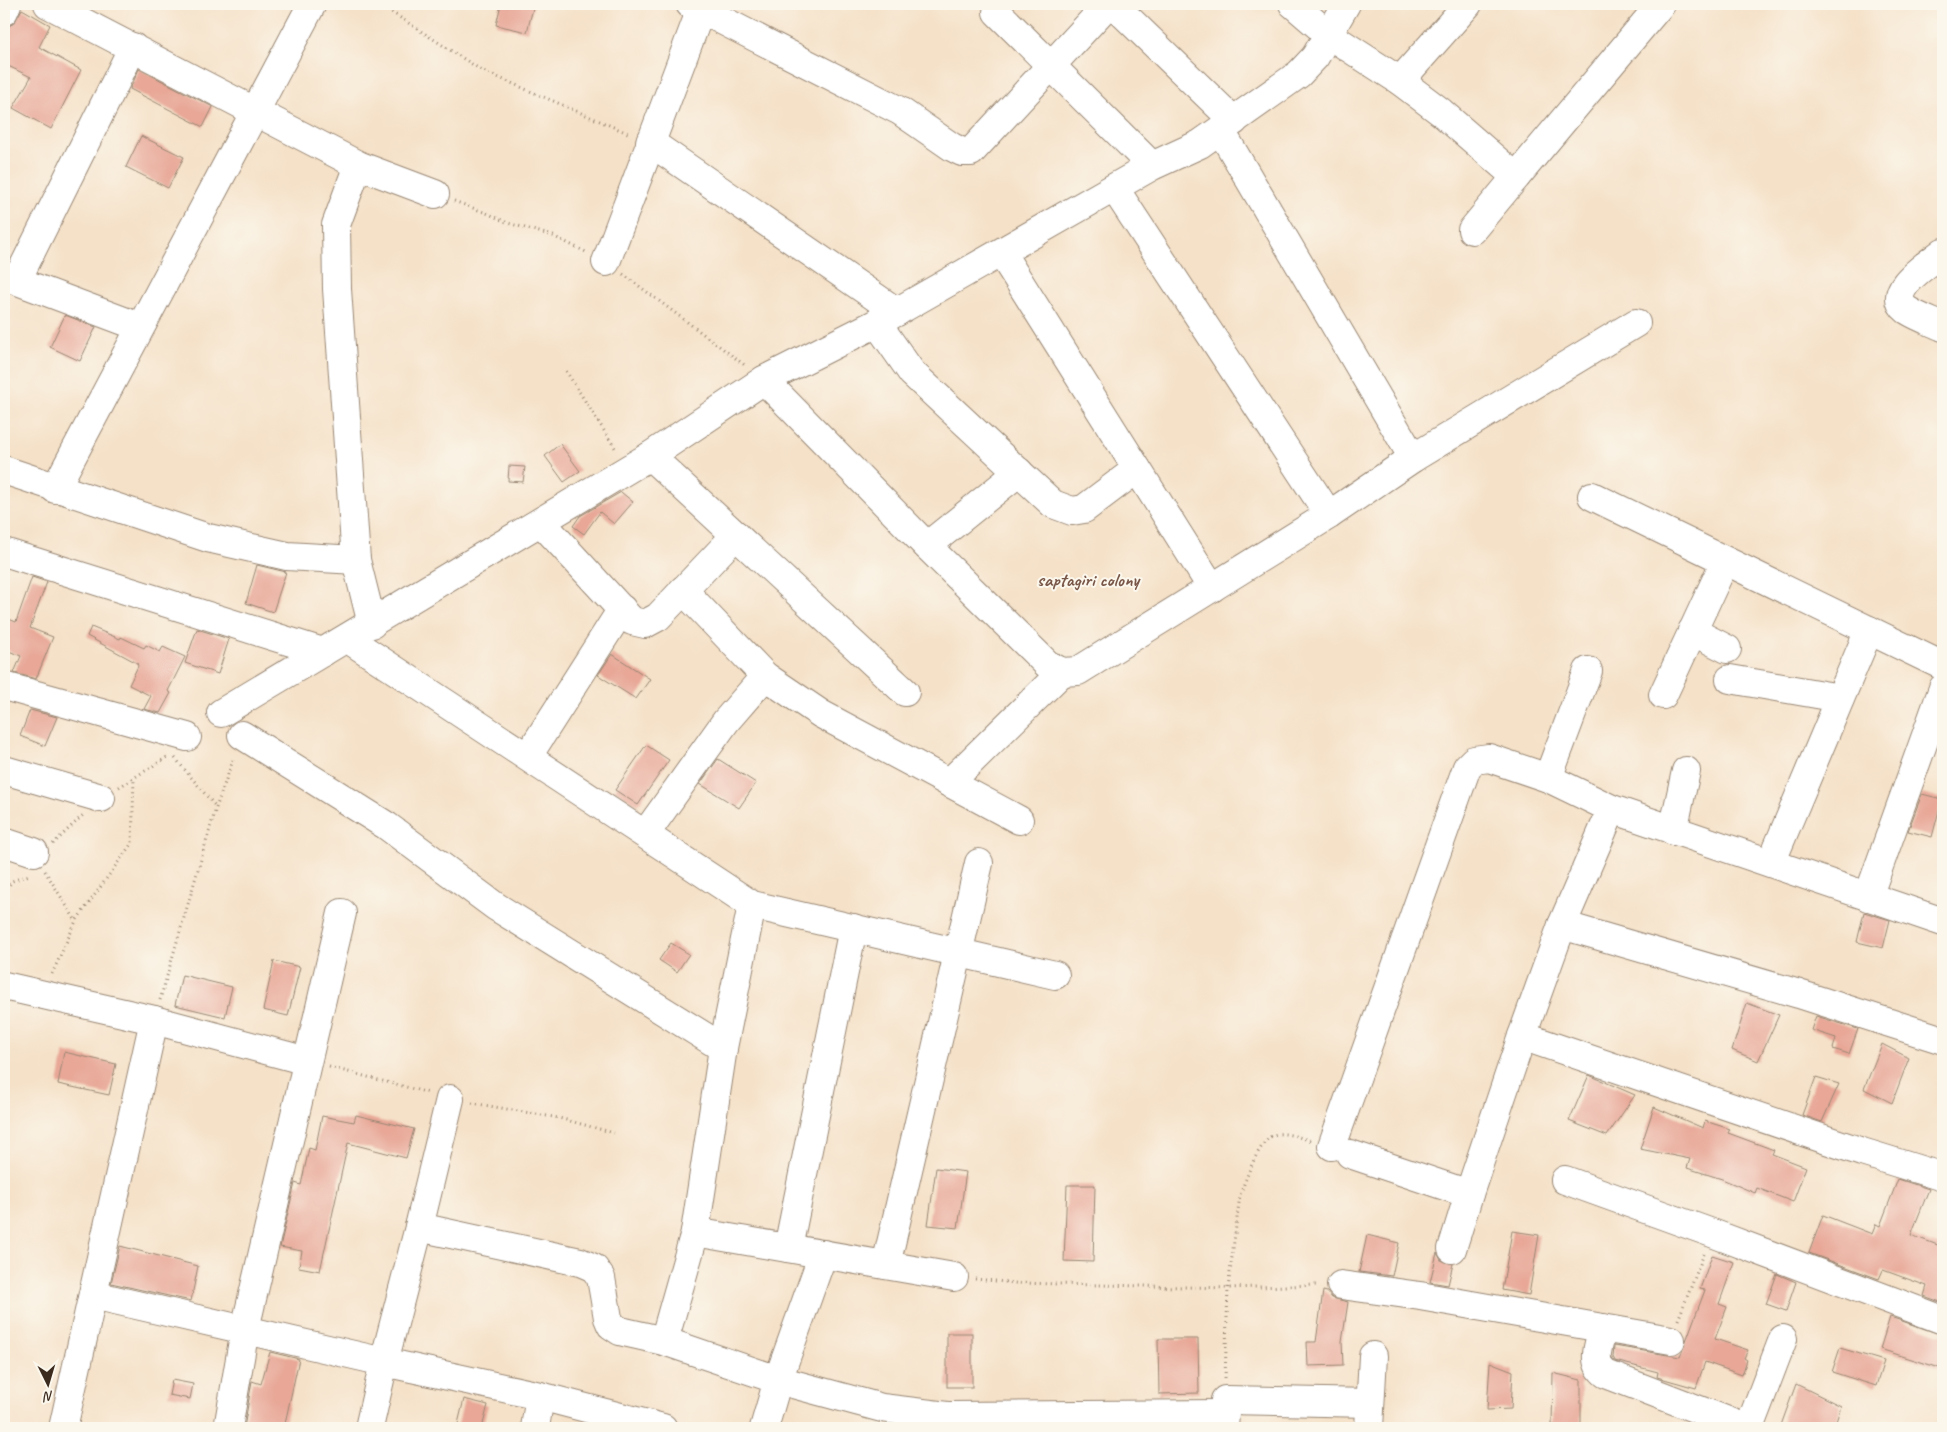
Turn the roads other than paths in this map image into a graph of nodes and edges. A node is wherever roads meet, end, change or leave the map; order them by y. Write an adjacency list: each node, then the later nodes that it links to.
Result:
1 (7, 4): 11 (street)
2 (48, 4): 14 (street)
3 (312, 4): 17 (street)
4 (1108, 4): 15 (street)
5 (1114, 4): 18 (street)
6 (1293, 4): 13 (street)
7 (1346, 4): 13 (street)
8 (1468, 4): 16 (street)
9 (1661, 4): 22 (street)
10 (698, 5): 15 (street); 19 (street)
11 (4, 11)
12 (997, 12): 15 (street)
13 (1329, 35): 16 (street); 18 (street)
14 (133, 47): 17 (street); 29 (street)
15 (1050, 67): 21 (street)
16 (1400, 80): 22 (street)
17 (254, 111): 20 (street); 32 (street)
18 (1228, 126): 21 (street); 35 (street)
19 (650, 142): 28 (street); 30 (street)
20 (358, 165): 24 (street); 47 (street)
21 (1152, 166): 23 (street)
22 (1516, 177): 25 (street)
23 (1115, 189): 27 (street); 42 (street)
24 (435, 194)
25 (1472, 230)
26 (1943, 252): 33 (street)
27 (1002, 254): 30 (street); 37 (street)
28 (606, 262)
29 (10, 278): 32 (street)
30 (887, 318): 34 (street); 39 (street)
31 (1636, 323): 35 (street)
32 (140, 327): 40 (street)
33 (1943, 327)
34 (764, 380): 36 (street); 45 (street)
35 (1413, 458): 42 (street)
36 (639, 462): 43 (street); 44 (street)
37 (1137, 468): 39 (street); 49 (street)
38 (4, 470): 40 (street)
39 (1019, 472): 45 (street)
40 (55, 489): 47 (street)
41 (1592, 496): 48 (street)
42 (1329, 515): 49 (street)
43 (541, 522): 51 (street); 52 (street)
44 (736, 535): 50 (street); 64 (street)
45 (927, 546): 60 (street)
46 (4, 552): 57 (street)
47 (356, 560): 52 (street)
48 (1725, 561): 53 (street); 54 (street)
49 (1212, 588): 60 (street)
50 (684, 590): 51 (street); 61 (street)
51 (622, 610): 70 (street)
52 (372, 624): 55 (street)
53 (1869, 630): 58 (street); 66 (street)
54 (1692, 631): 56 (street); 65 (street)
55 (348, 639): 57 (street); 70 (street)
56 (1727, 649)
57 (323, 652): 67 (street)
58 (1942, 667): 84 (street)
59 (1588, 671): 73 (street)
60 (1062, 672): 74 (street)
61 (765, 676): 74 (street); 79 (street)
62 (1730, 679): 66 (street)
63 (4, 686): 69 (street)
64 (905, 692)
65 (1663, 695)
66 (1840, 698): 83 (street)
67 (221, 713)
68 (242, 735): 96 (street)
69 (186, 737)
70 (528, 756): 79 (street)
71 (4, 770): 75 (street)
72 (1686, 771): 78 (street)
73 (1548, 778): 76 (street); 101 (street)
74 (949, 782): 77 (street)
75 (101, 798)
76 (1612, 809): 78 (street); 88 (street)
77 (1019, 820)
78 (1673, 831): 83 (street)
79 (646, 833): 85 (street)
80 (4, 842): 81 (street)
81 (39, 860)
82 (979, 862): 90 (street)
83 (1771, 863): 84 (street)
84 (1868, 897): 87 (street)
85 (752, 905): 89 (street); 96 (street)
86 (342, 913): 97 (street)
87 (1943, 922)
88 (1562, 925): 94 (street); 95 (street)
89 (853, 928): 90 (street); 104 (street)
90 (958, 952): 91 (street); 107 (street)
91 (1055, 975)
92 (4, 986): 93 (street)
93 (154, 1020): 97 (street); 110 (street)
94 (1522, 1036): 99 (street); 101 (street)
95 (1943, 1040)
96 (723, 1048): 103 (street)
97 (307, 1060): 113 (street)
98 (450, 1099): 102 (street)
99 (1943, 1177)
100 (1564, 1180): 111 (street)
101 (1468, 1194): 105 (street)
102 (419, 1227): 116 (street); 118 (street)
103 (695, 1232): 104 (street); 116 (street)
104 (788, 1248): 106 (street)
105 (1452, 1249)
106 (822, 1254): 107 (street); 119 (street)
107 (886, 1266): 108 (street)
108 (954, 1278)
109 (1341, 1285): 112 (street)
110 (93, 1295): 113 (street); 123 (street)
111 (1943, 1320)
112 (1603, 1328): 115 (street); 130 (street)
113 (245, 1329): 118 (street); 124 (street)
114 (1783, 1339): 130 (street)
115 (1670, 1340)
116 (664, 1342): 119 (street)
117 (1373, 1356): 122 (street)
118 (384, 1362): 120 (street); 125 (street)
119 (778, 1380): 128 (street); 129 (street)
120 (540, 1396): 126 (street); 127 (street)
121 (1225, 1400): 122 (street)
122 (1370, 1416)
123 (63, 1428)
124 (228, 1428)
125 (369, 1428)
126 (535, 1428)
127 (663, 1428)
128 (764, 1428)
129 (1224, 1428)
130 (1748, 1428)

